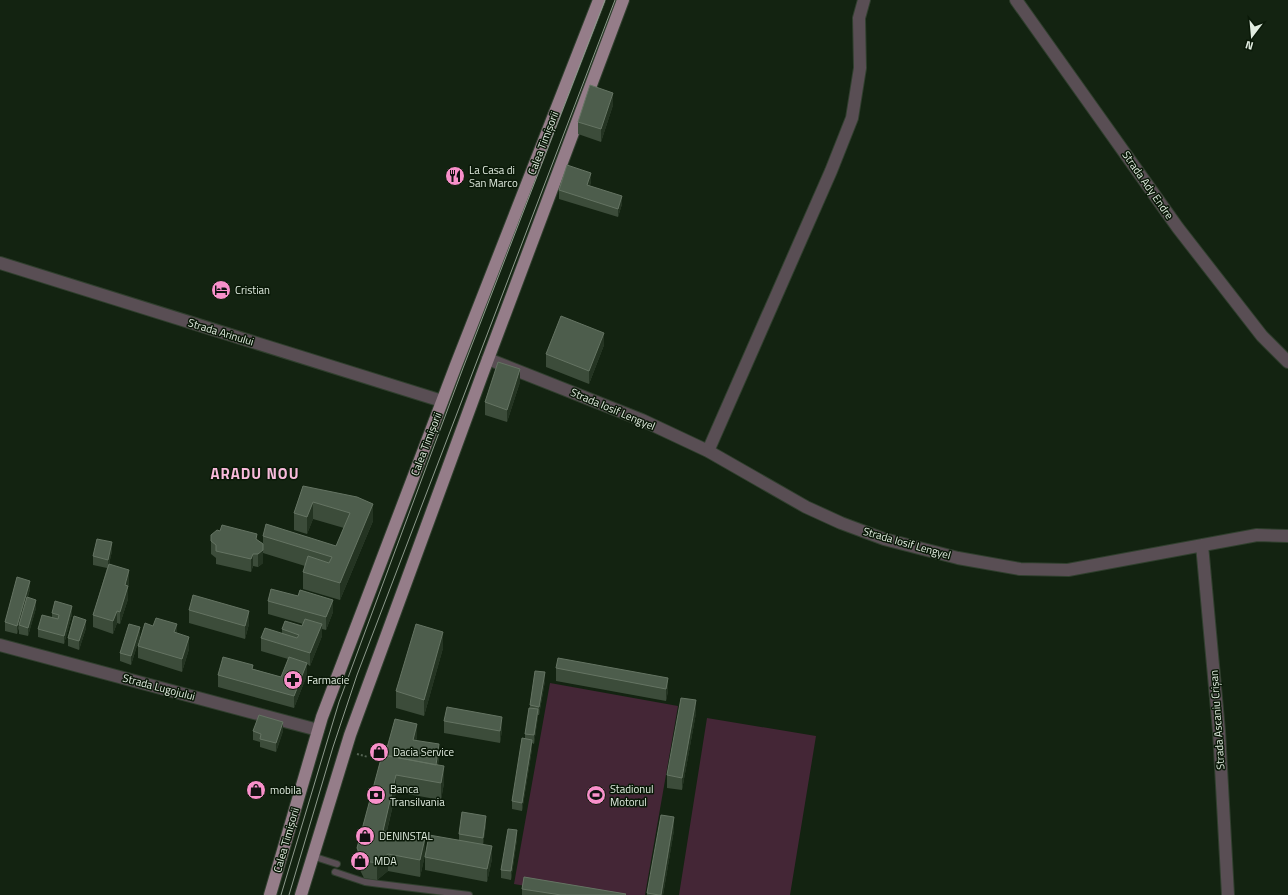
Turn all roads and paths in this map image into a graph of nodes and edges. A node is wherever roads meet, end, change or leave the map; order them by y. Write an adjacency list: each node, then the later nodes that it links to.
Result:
1 (599, 0): 8 (main road, Calea Timișorii)
2 (623, 0): 6 (main road)
3 (864, 0): 9 (street)
4 (1016, 0): 7 (street, Strada Ady Endre)
5 (0, 263): 8 (street, Strada Arinului)
6 (488, 359): 9 (street, Strada Iosif Lengyel); 14 (main road)
7 (1288, 362)
8 (442, 401): 13 (main road, Calea Timișorii)
9 (708, 451): 11 (street, Strada Iosif Lengyel)
10 (1288, 536): 11 (street, Strada Iosif Lengyel)
11 (1202, 545): 22 (street, Strada Ascaniu Crișan)
12 (0, 645): 13 (street, Strada Lugojului)
13 (318, 730): 19 (main road, Calea Timișorii)
14 (345, 750): 15 (path); 16 (main road)
15 (368, 757)
16 (312, 856): 17 (lane); 20 (main road)
17 (337, 864)
18 (335, 872): 21 (lane)
19 (270, 895)
20 (301, 895)
21 (469, 895)
22 (1228, 895)

